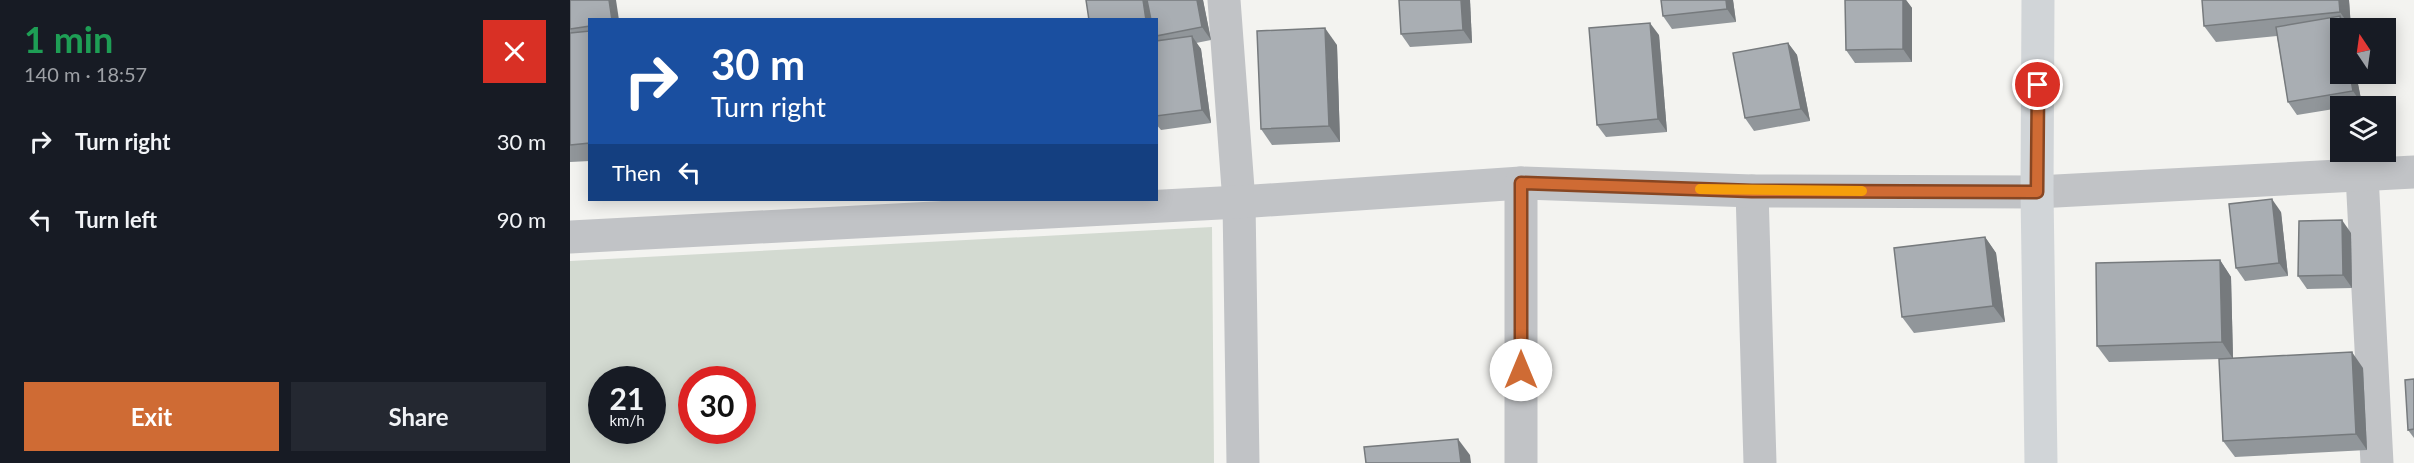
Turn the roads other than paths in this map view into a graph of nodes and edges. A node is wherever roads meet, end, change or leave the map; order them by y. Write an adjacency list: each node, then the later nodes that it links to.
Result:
1 (1224, 0): 8 (street)
2 (2038, 0): 7 (street)
3 (2414, 172): 4 (street)
4 (2362, 176): 7 (street); 14 (street)
5 (1521, 183): 6 (street); 8 (street); 11 (street)
6 (1752, 191): 7 (street); 12 (street)
7 (2037, 192): 13 (street)
8 (1239, 202): 9 (street); 10 (street)
9 (570, 237)
10 (1243, 463)
11 (1521, 463)
12 (1760, 463)
13 (2041, 463)
14 (2377, 463)

